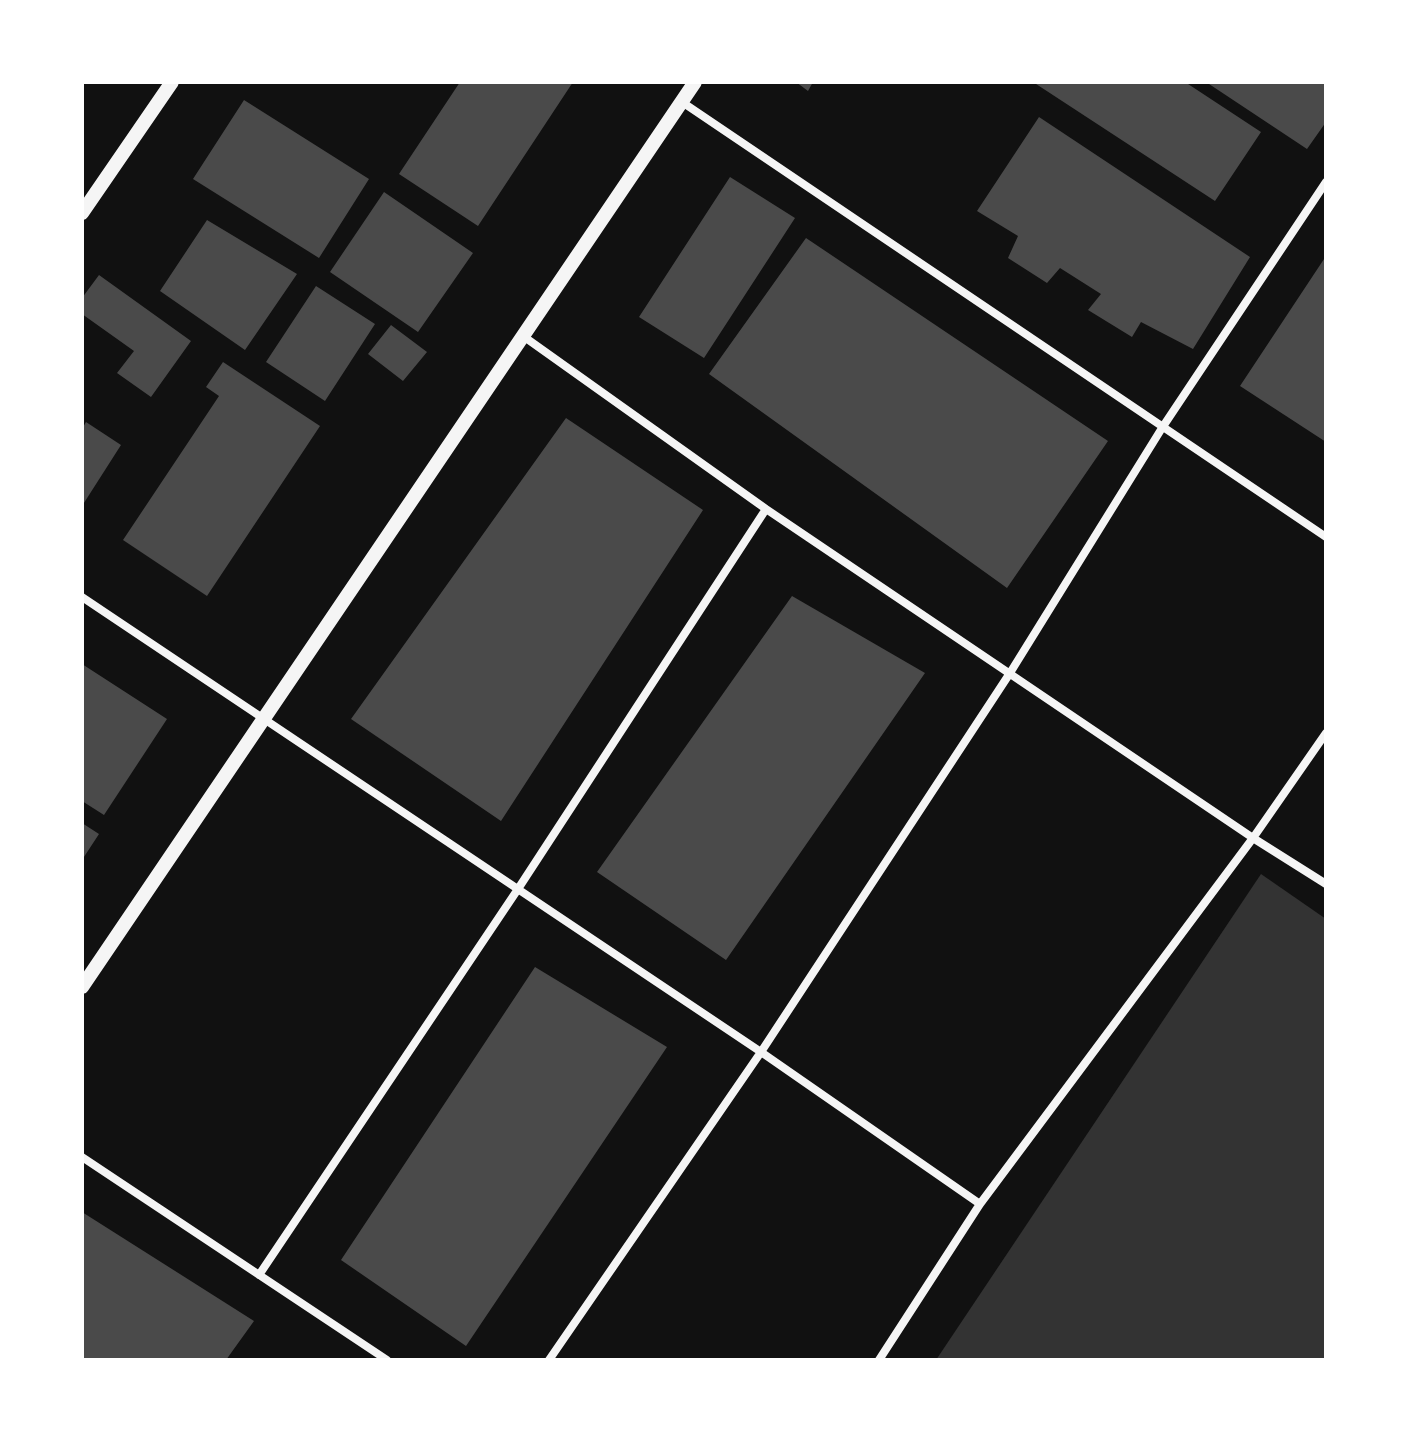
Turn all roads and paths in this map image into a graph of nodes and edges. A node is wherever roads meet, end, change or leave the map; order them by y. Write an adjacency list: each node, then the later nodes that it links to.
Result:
1 (172, 82): 5 (street)
2 (695, 82): 3 (street)
3 (682, 102): 6 (street); 7 (street)
4 (1326, 182): 7 (street)
5 (82, 213)
6 (523, 336): 8 (street); 12 (street)
7 (1162, 428): 9 (street); 11 (street)
8 (766, 509): 11 (street); 16 (street)
9 (1326, 537)
10 (82, 597): 12 (street)
11 (1010, 673): 14 (street); 18 (street)
12 (264, 719): 16 (street); 17 (street)
13 (1326, 733): 14 (street)
14 (1253, 838): 15 (street); 20 (street)
15 (1326, 884)
16 (518, 889): 18 (street); 21 (street)
17 (82, 987)
18 (761, 1052): 20 (street); 23 (street)
19 (82, 1157): 21 (street)
20 (980, 1204): 24 (street)
21 (259, 1275): 22 (street)
22 (387, 1360)
23 (549, 1360)
24 (879, 1360)

